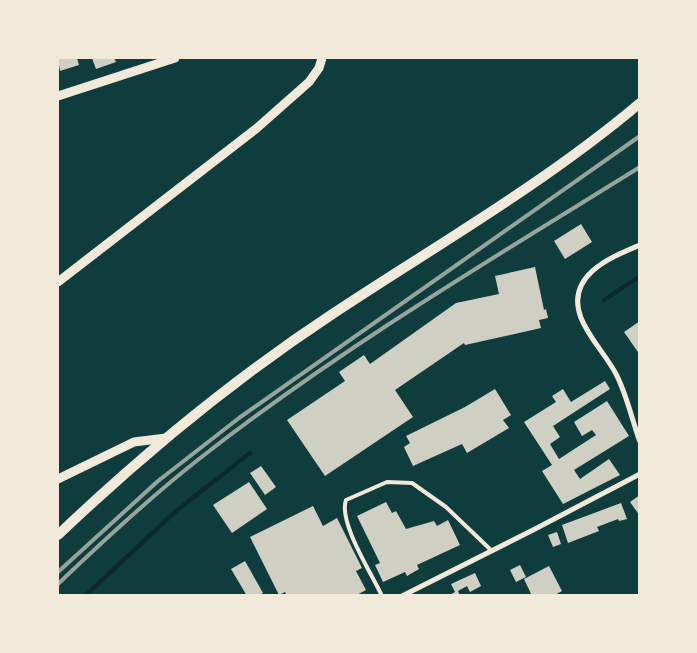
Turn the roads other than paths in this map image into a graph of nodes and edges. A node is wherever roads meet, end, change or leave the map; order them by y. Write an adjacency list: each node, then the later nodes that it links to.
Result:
1 (175, 58): 3 (street)
2 (322, 58): 6 (street)
3 (58, 96)
4 (640, 104): 7 (main road)
5 (640, 245): 8 (street)
6 (58, 282)
7 (166, 438): 10 (street); 11 (main road)
8 (640, 442)
9 (640, 474): 12 (street)
10 (58, 479)
11 (58, 535)
12 (492, 551): 13 (lane); 14 (street)
13 (382, 596)
14 (402, 596)

